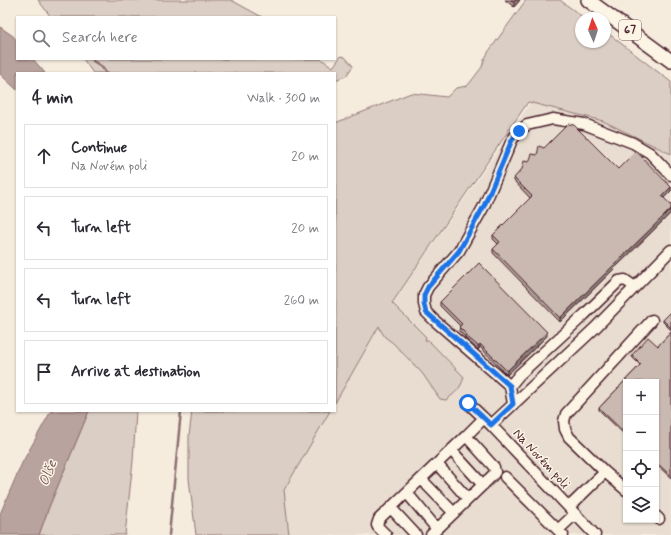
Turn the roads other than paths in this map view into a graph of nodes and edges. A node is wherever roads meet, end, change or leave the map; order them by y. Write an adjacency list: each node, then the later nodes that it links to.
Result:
1 (588, 0): 2 (main road, 67)
2 (671, 61)
3 (671, 175): 9 (street)
4 (671, 250): 5 (street)
5 (635, 287): 6 (street); 8 (street)
6 (584, 315): 8 (street); 9 (street)
7 (652, 320): 16 (street)
8 (595, 328): 11 (street)
9 (510, 386): 11 (street)
10 (468, 403): 12 (street, Na Novém poli)
11 (513, 404): 12 (street)
12 (488, 422): 13 (street); 24 (street, Na Novém poli)
13 (466, 436): 14 (street); 19 (street)
14 (451, 450): 15 (street); 19 (street)
15 (437, 464): 18 (street); 22 (street)
16 (605, 472): 20 (street); 24 (street)
17 (505, 477): 27 (street)
18 (421, 479): 21 (street); 25 (street)
19 (483, 485): 22 (street)
20 (623, 487)
21 (407, 493): 23 (street); 26 (street)
22 (468, 499): 25 (street)
23 (391, 508): 28 (street); 29 (street)
24 (572, 511): 27 (street); 30 (street, Na Novém poli)
25 (454, 513): 26 (street)
26 (434, 532)
27 (560, 533)
28 (386, 535)
29 (416, 535)
30 (595, 535)

